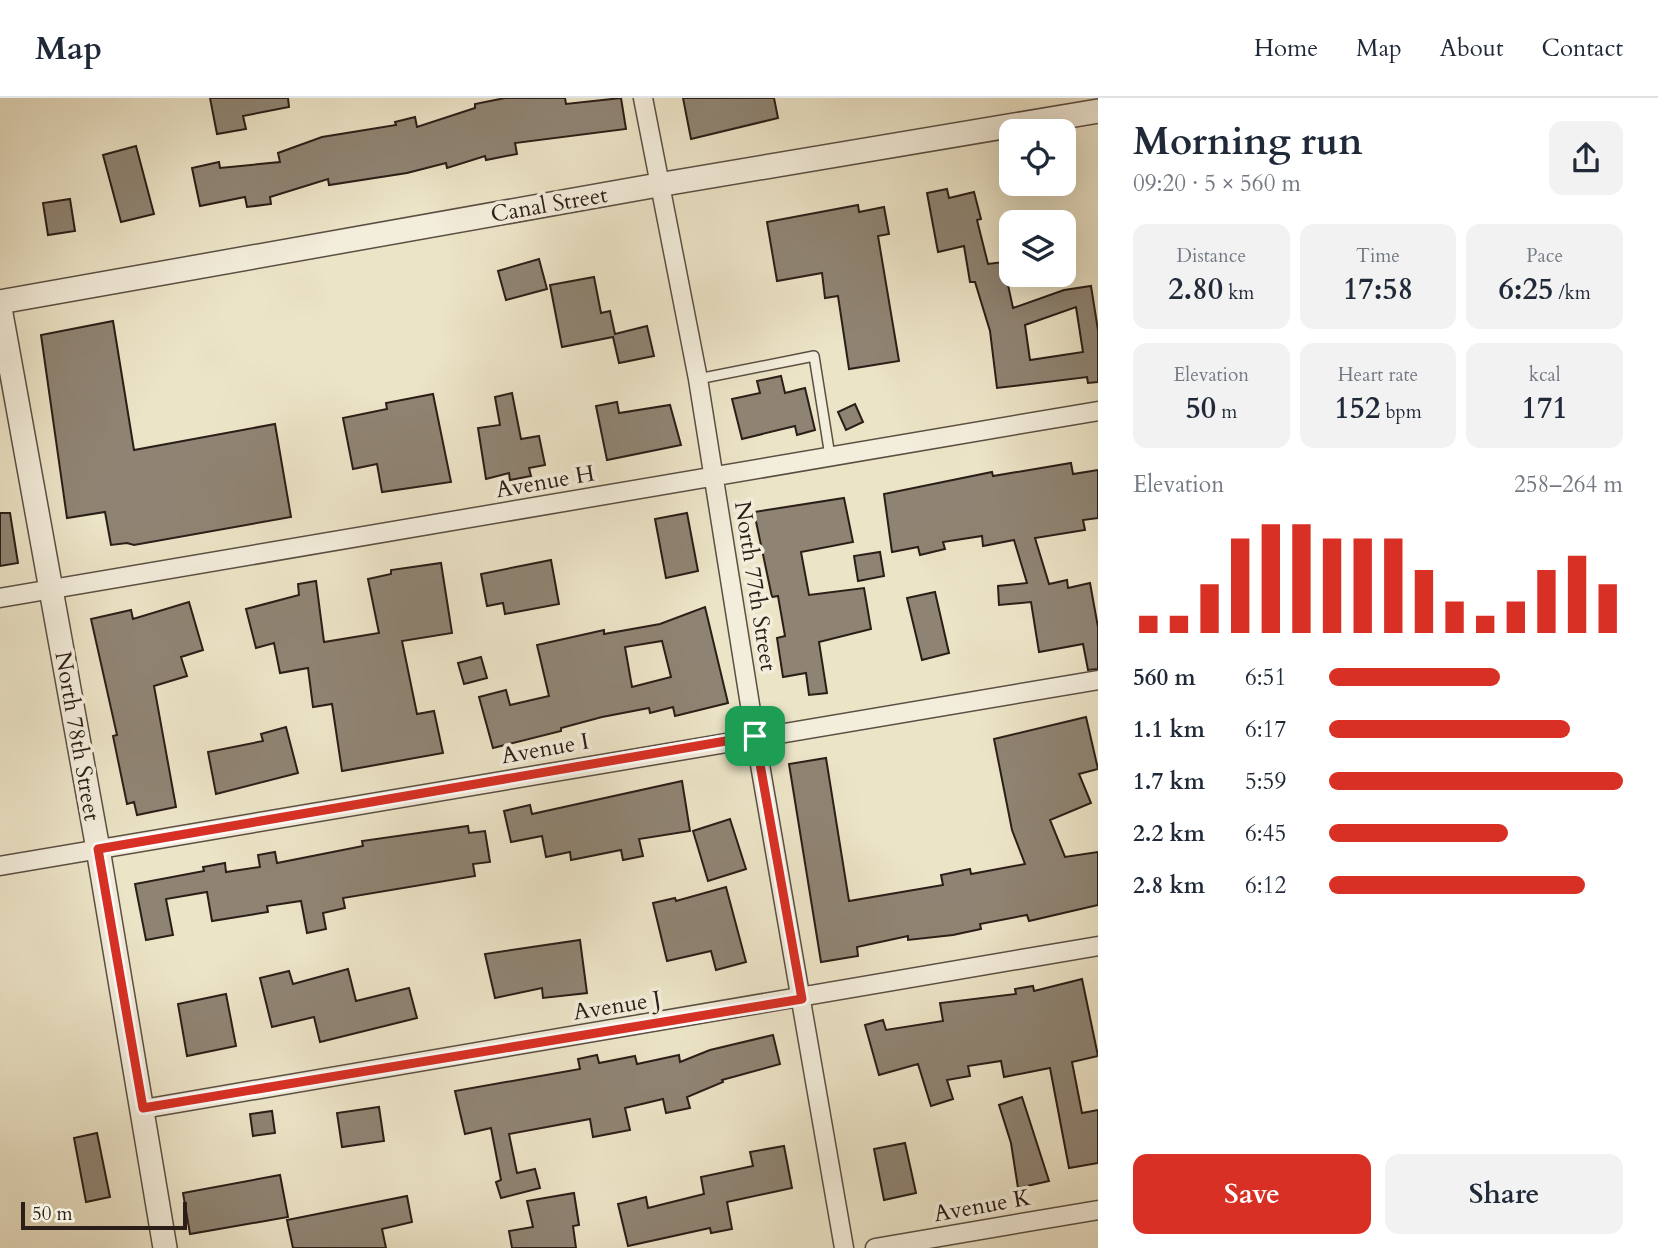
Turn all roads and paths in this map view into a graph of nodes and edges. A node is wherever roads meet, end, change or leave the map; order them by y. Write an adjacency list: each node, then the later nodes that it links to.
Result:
1 (643, 98): 3 (street, North 77th Street)
2 (1098, 111): 3 (street, Canal Street)
3 (658, 185): 4 (street, Canal Street); 6 (street, North 77th Street)
4 (0, 302)
5 (0, 308): 10 (street, North 78th Street)
6 (698, 379): 8 (lane); 9 (street, North 77th Street)
7 (1098, 411): 8 (street, Avenue H)
8 (830, 456): 9 (street, Avenue H)
9 (715, 478): 10 (street, Avenue H); 13 (street, North 77th Street)
10 (51, 589): 11 (street, Avenue H); 14 (street, North 78th Street)
11 (0, 598)
12 (1098, 680): 13 (street, Avenue I)
13 (755, 736): 14 (street, Avenue I); 17 (street, North 77th Street)
14 (98, 849): 15 (street, Avenue I); 18 (street, North 78th Street)
15 (0, 866)
16 (1098, 946): 17 (street, Avenue J)
17 (802, 999): 18 (street, Avenue J); 21 (street, North 77th Street)
18 (143, 1108): 20 (street, North 78th Street)
19 (1098, 1210): 22 (street, Avenue K)
20 (165, 1248)
21 (844, 1248)
22 (875, 1248)

